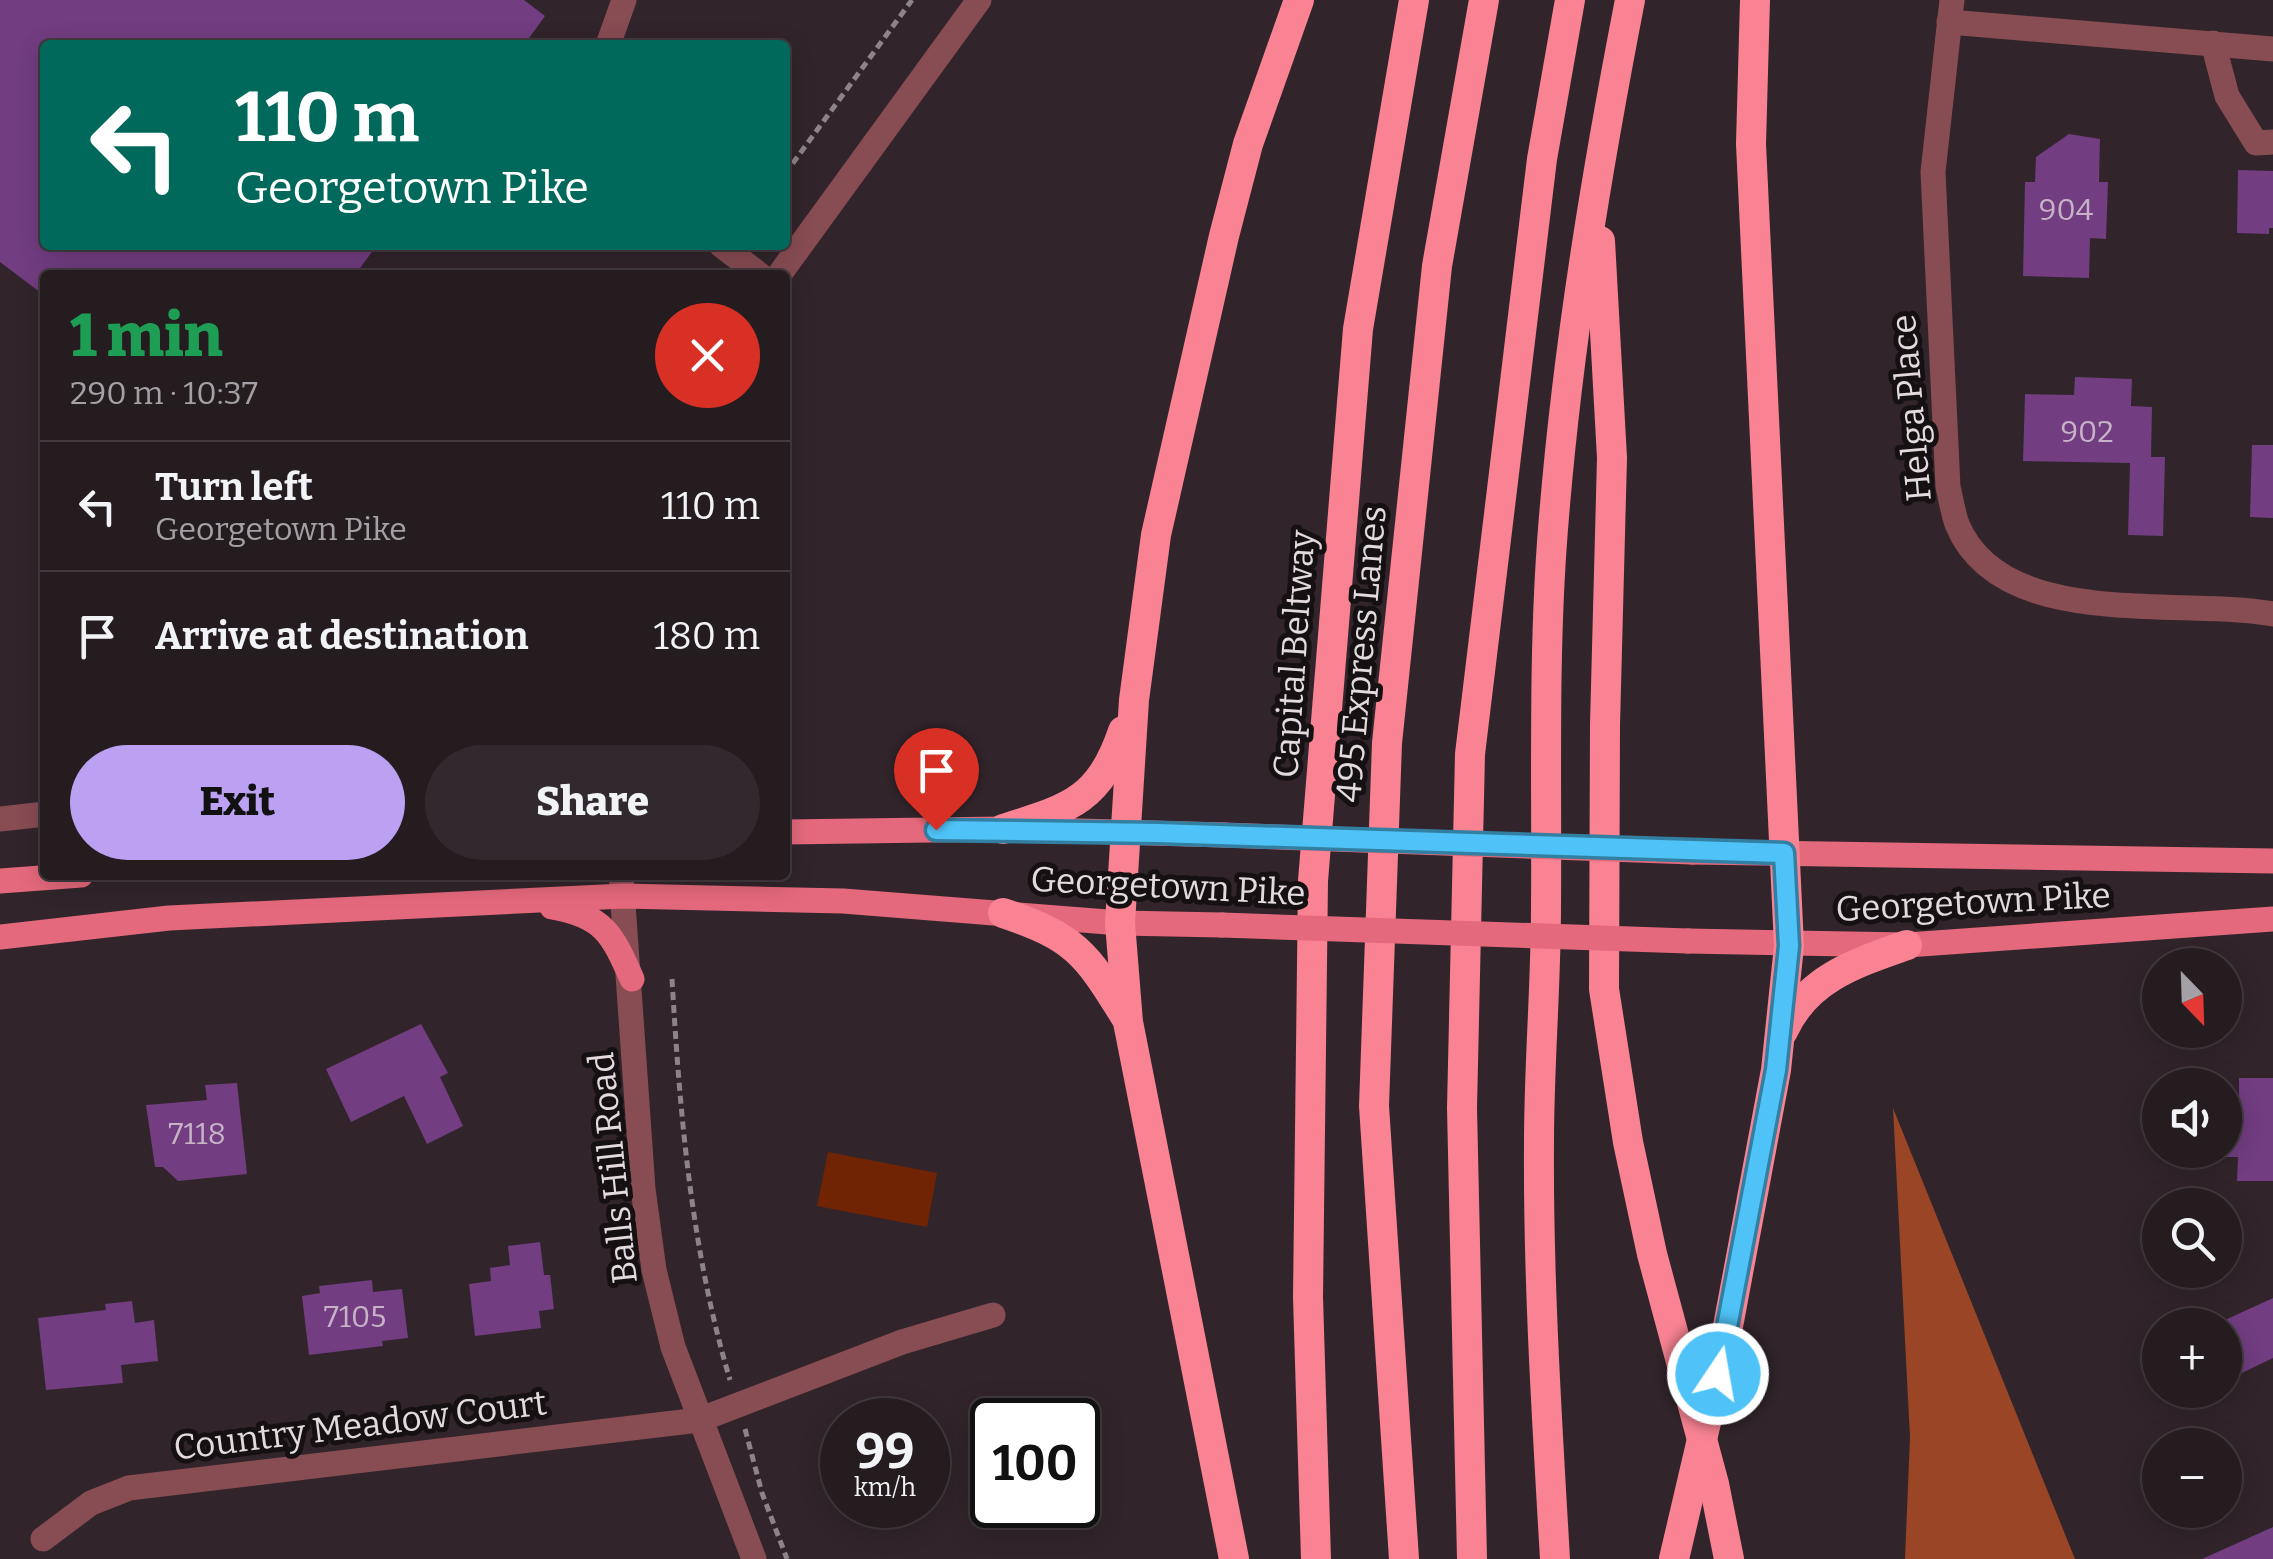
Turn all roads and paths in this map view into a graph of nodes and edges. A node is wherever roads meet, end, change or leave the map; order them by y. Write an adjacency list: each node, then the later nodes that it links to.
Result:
1 (624, 0): 11 (street)
2 (912, 0): 15 (path)
3 (979, 0): 19 (street)
4 (1298, 0): 21 (highway)
5 (1414, 0): 50 (highway, Capital Beltway)
6 (1484, 0): 51 (highway, 495 Express Lanes)
7 (1570, 0): 52 (highway)
8 (1630, 0): 16 (highway)
9 (1756, 0): 27 (highway)
10 (1951, 11): 12 (street); 20 (street, Helga Place)
11 (610, 40)
12 (2213, 43): 13 (street); 14 (street)
13 (2273, 49)
14 (2273, 142)
15 (790, 167)
16 (1597, 170): 53 (highway); 55 (highway)
17 (728, 250): 18 (street)
18 (754, 270)
19 (783, 270)
20 (2273, 614)
21 (1134, 700): 24 (highway); 26 (highway)
22 (40, 815): 23 (street)
23 (0, 820)
24 (1004, 829): 25 (main road, Georgetown Pike); 26 (main road, Georgetown Pike)
25 (793, 832)
26 (1126, 832): 27 (main road, Georgetown Pike, bridge); 35 (highway)
27 (1784, 853): 28 (main road, Georgetown Pike); 38 (highway)
28 (2273, 861)
29 (40, 878): 30 (main road)
30 (0, 881)
31 (622, 885): 32 (main road, Georgetown Pike); 33 (main road, Georgetown Pike); 39 (street, Balls Hill Road)
32 (508, 900): 36 (main road, Georgetown Pike); 39 (main road)
33 (1003, 913): 35 (main road, Georgetown Pike); 41 (highway)
34 (2273, 920): 37 (main road, Georgetown Pike)
35 (1120, 923): 38 (main road, Georgetown Pike, bridge); 41 (highway)
36 (0, 937)
37 (1907, 945): 38 (main road, Georgetown Pike); 42 (highway)
38 (1789, 946): 42 (highway)
39 (632, 979): 45 (street, Balls Hill Road)
40 (672, 979): 44 (path)
41 (1128, 1022): 49 (highway)
42 (1780, 1038): 54 (highway, bridge)
43 (993, 1315): 44 (street, Country Meadow Court)
44 (738, 1406): 45 (street, Country Meadow Court); 48 (path)
45 (699, 1420): 46 (street, Country Meadow Court); 47 (street, Balls Hill Road)
46 (43, 1539)
47 (754, 1559)
48 (787, 1559)
49 (1234, 1559)
50 (1316, 1559)
51 (1404, 1559)
52 (1472, 1559)
53 (1555, 1559)
54 (1674, 1559)
55 (1729, 1559)

